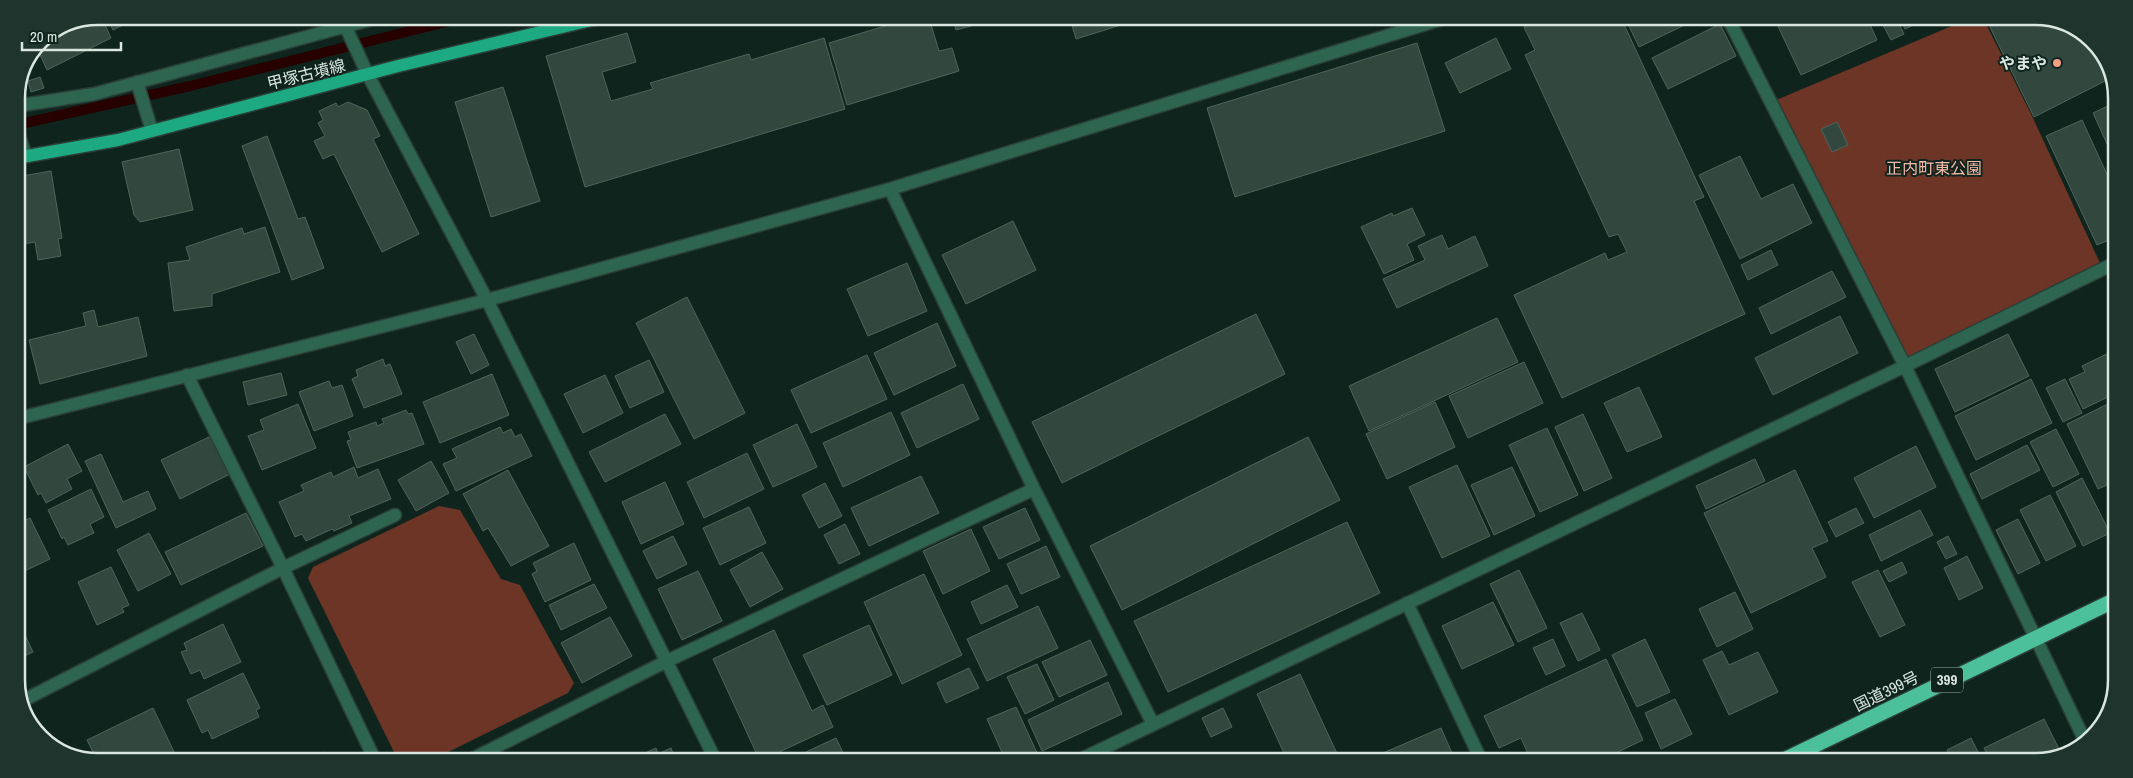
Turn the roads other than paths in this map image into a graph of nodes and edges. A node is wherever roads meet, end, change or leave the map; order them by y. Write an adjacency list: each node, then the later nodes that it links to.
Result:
1 (571, 25): 5 (main road, 甲塚古墳線)
2 (1422, 25): 10 (street)
3 (1732, 25): 13 (street)
4 (345, 26): 5 (street); 6 (street)
5 (368, 75): 8 (main road, 甲塚古墳線); 12 (street)
6 (137, 82): 7 (street); 8 (street)
7 (25, 105)
8 (152, 131): 9 (main road, 甲塚古墳線)
9 (25, 156)
10 (890, 188): 12 (street); 16 (street)
11 (2108, 266): 13 (street)
12 (487, 300): 14 (street); 22 (street)
13 (1905, 366): 19 (street); 21 (street)
14 (187, 375): 15 (street); 18 (street)
15 (25, 417)
16 (1034, 489): 22 (street); 24 (street)
17 (395, 515): 18 (street)
18 (283, 568): 23 (street); 26 (street)
19 (1407, 603): 24 (street); 30 (street)
20 (2108, 603): 21 (highway, 国道399号 / 399)
21 (2035, 638): 25 (street); 31 (highway, 国道399号 / 399)
22 (667, 661): 27 (street); 28 (street)
23 (28, 699)
24 (1152, 724): 29 (street)
25 (2083, 736)
26 (372, 753)
27 (484, 753)
28 (713, 753)
29 (1093, 753)
30 (1478, 753)
31 (1798, 753)

